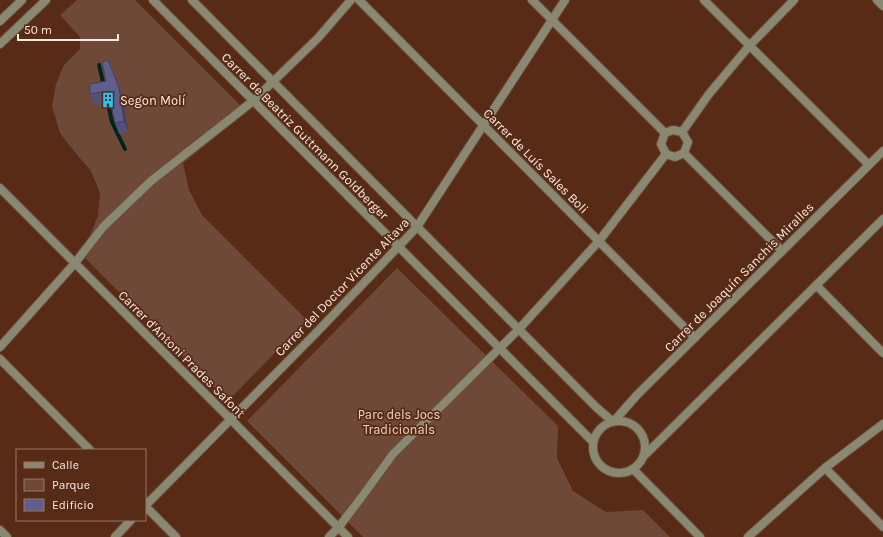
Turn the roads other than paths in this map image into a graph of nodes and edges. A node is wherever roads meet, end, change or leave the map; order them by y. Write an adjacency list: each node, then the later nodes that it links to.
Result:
1 (22, 0): 14 (street)
2 (46, 0): 15 (street)
3 (153, 0): 18 (street, Carrer de Beatriz Guttmann Goldberger)
4 (192, 0): 17 (street, Carrer de Beatriz Guttmann Goldberger)
5 (351, 0): 17 (street)
6 (359, 0): 19 (street, Carrer de Luís Sales Boli)
7 (532, 0): 13 (street)
8 (565, 0): 13 (street, Carrer del Doctor Vicente Altava)
9 (704, 0): 16 (street)
10 (794, 0): 16 (street)
11 (877, 0): 12 (street)
12 (883, 6)
13 (552, 20): 19 (street, Carrer del Doctor Vicente Altava); 21 (street)
14 (0, 21)
15 (0, 44)
16 (750, 46): 20 (street); 25 (street)
17 (273, 82): 18 (street); 28 (street, Carrer de Beatriz Guttmann Goldberger)
18 (253, 101): 30 (street, Carrer de Beatriz Guttmann Goldberger); 32 (street)
19 (484, 125): 28 (street, Carrer del Doctor Vicente Altava); 29 (street, Carrer de Luís Sales Boli)
20 (682, 132): 21 (street); 23 (street)
21 (665, 133): 24 (street)
22 (883, 151): 25 (street, Carrer de Joaquín Sanchis Miralles)
23 (684, 153): 24 (street); 31 (street)
24 (666, 154): 29 (street)
25 (869, 165): 31 (street, Carrer de Joaquín Sanchis Miralles)
26 (0, 188): 32 (street, Carrer d'Antoni Prades Safont)
27 (883, 219): 33 (street)
28 (417, 227): 30 (street, Carrer del Doctor Vicente Altava); 34 (street, Carrer de Beatriz Guttmann Goldberger)
29 (599, 241): 34 (street); 35 (street, Carrer de Luís Sales Boli)
30 (399, 247): 37 (street, Carrer de Beatriz Guttmann Goldberger); 40 (street, Carrer del Doctor Vicente Altava)
31 (782, 251): 35 (street, Carrer de Joaquín Sanchis Miralles)
32 (75, 263): 36 (street); 40 (street, Carrer d'Antoni Prades Safont)
33 (816, 285): 38 (street); 45 (street)
34 (519, 329): 37 (street); 41 (street, Carrer de Beatriz Guttmann Goldberger)
35 (695, 338): 41 (street, Carrer de Joaquín Sanchis Miralles)
36 (0, 347)
37 (500, 349): 43 (street, Carrer de Beatriz Guttmann Goldberger); 52 (street)
38 (883, 353)
39 (0, 360): 44 (street)
40 (230, 419): 48 (street, Carrer del Doctor Vicente Altava); 52 (street, Carrer d'Antoni Prades Safont)
41 (613, 421): 43 (street); 45 (street)
42 (883, 424): 46 (street)
43 (593, 442): 47 (street)
44 (89, 449)
45 (644, 456): 47 (street)
46 (825, 468): 51 (street); 60 (street)
47 (634, 470): 59 (street)
48 (146, 505)
49 (146, 507): 56 (street)
50 (130, 521): 55 (street)
51 (883, 527)
52 (338, 528): 57 (street); 58 (street, Carrer d'Antoni Prades Safont)
53 (0, 530): 54 (street)
54 (7, 537)
55 (115, 537)
56 (176, 537)
57 (329, 537)
58 (348, 537)
59 (700, 537)
60 (748, 537)

